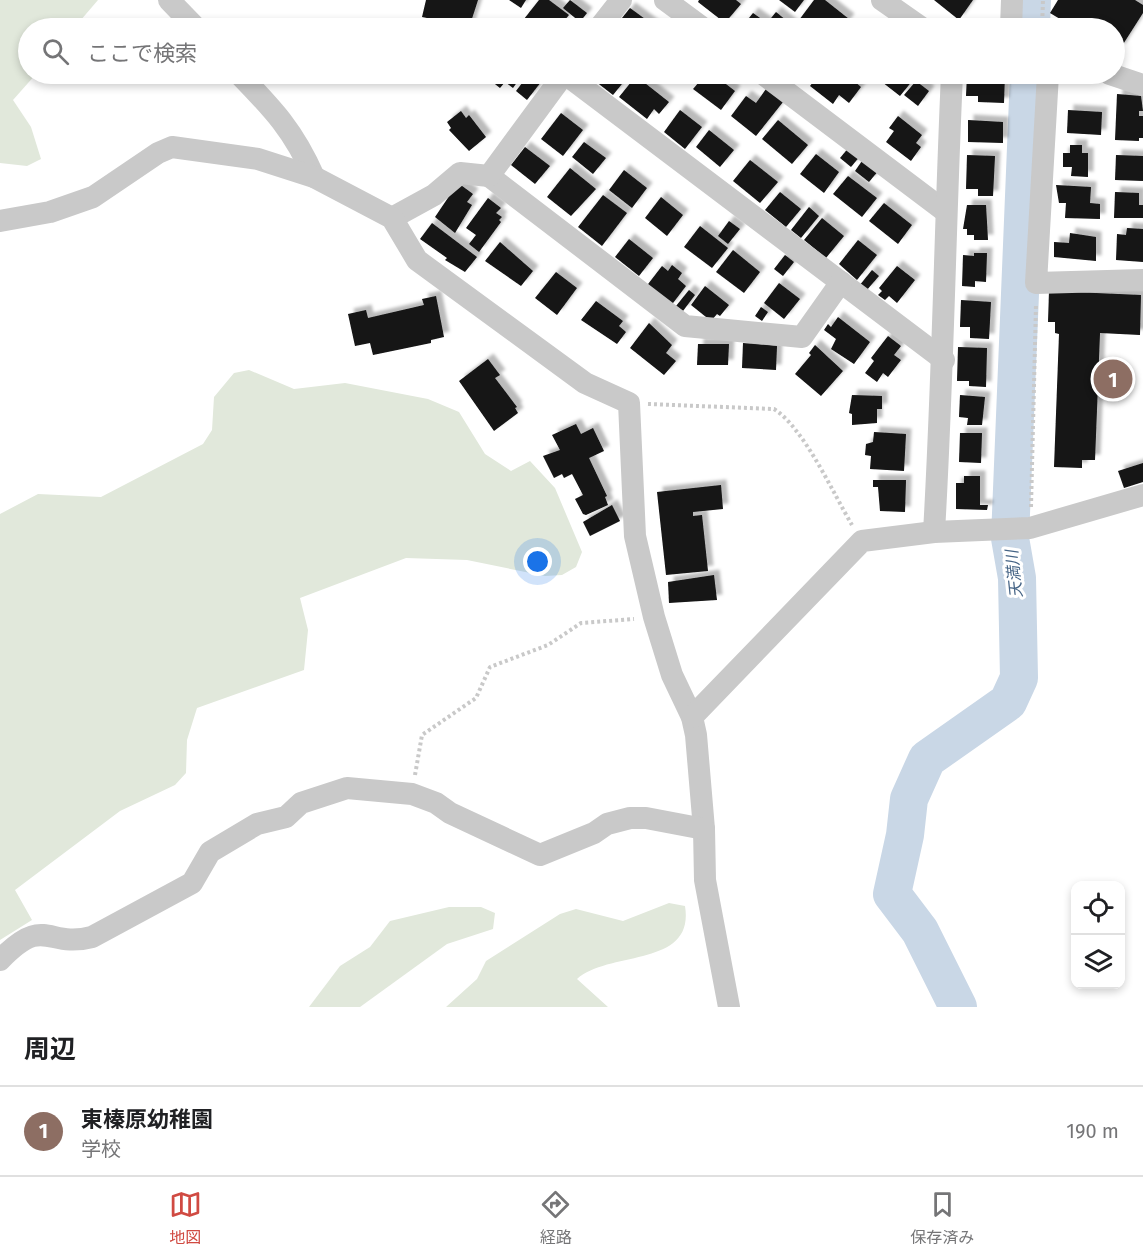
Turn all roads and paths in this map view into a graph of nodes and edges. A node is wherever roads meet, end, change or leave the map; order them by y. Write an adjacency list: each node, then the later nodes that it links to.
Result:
1 (169, 0): 7 (street)
2 (621, 0): 8 (street)
3 (665, 0): 9 (street)
4 (882, 0): 10 (street)
5 (1012, 0): 11 (street)
6 (1043, 0): 12 (path)
7 (186, 18)
8 (607, 18)
9 (689, 18)
10 (908, 18)
11 (1011, 18)
12 (1042, 18)
13 (1125, 79): 20 (street)
14 (249, 84): 22 (street)
15 (558, 84): 21 (street)
16 (578, 84): 27 (street)
17 (776, 84): 23 (street)
18 (952, 84): 23 (street)
19 (1047, 84): 28 (street)
20 (1143, 85)
21 (489, 176): 24 (street); 27 (street)
22 (314, 177): 24 (street); 25 (street)
23 (946, 212): 29 (street)
24 (392, 218): 30 (street)
25 (0, 221)
26 (1143, 280): 28 (street)
27 (841, 282): 29 (street)
28 (1036, 283): 32 (path)
29 (944, 360): 33 (street)
30 (629, 403): 34 (path); 35 (street)
31 (1143, 495): 32 (street)
32 (1030, 528): 33 (street)
33 (934, 532): 34 (street)
34 (862, 541): 36 (street)
35 (654, 617): 36 (street); 37 (path)
36 (692, 717): 38 (street)
37 (412, 794): 38 (street); 39 (street)
38 (704, 829): 40 (street)
39 (0, 960)
40 (729, 1007)

